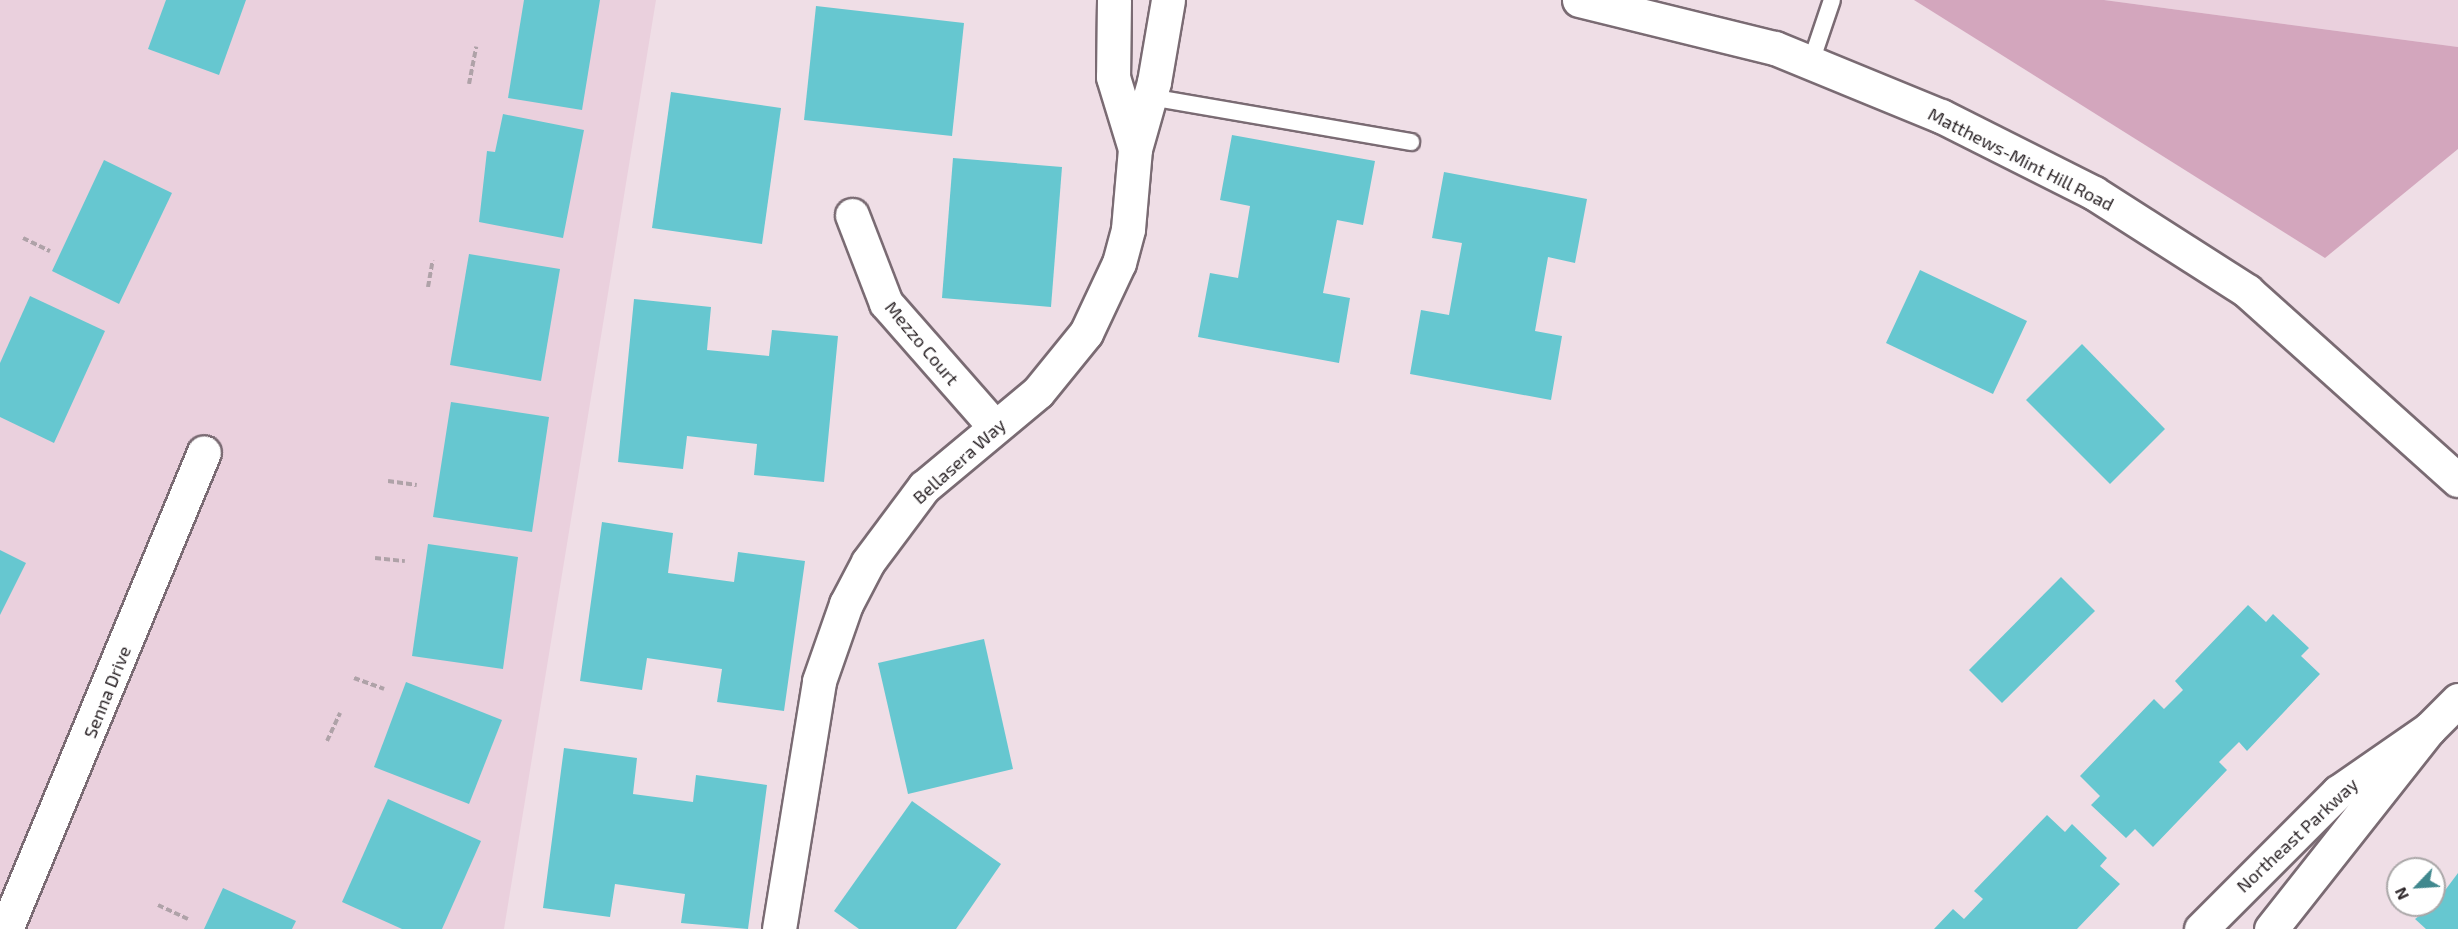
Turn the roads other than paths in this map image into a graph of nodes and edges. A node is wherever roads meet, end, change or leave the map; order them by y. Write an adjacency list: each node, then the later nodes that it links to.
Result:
1 (1114, 0): 8 (street, Bellasera Way)
2 (1168, 0): 6 (street, Bellasera Way)
3 (1579, 0): 5 (street, Matthews-Mint Hill Road)
4 (1832, 0): 5 (lane)
5 (1811, 62): 12 (street, Matthews-Mint Hill Road)
6 (1150, 97): 7 (lane); 8 (street, Bellasera Way)
7 (1411, 142)
8 (1135, 149): 10 (street, Bellasera Way)
9 (852, 215): 10 (street, Mezzo Court)
10 (995, 427): 16 (street, Bellasera Way)
11 (204, 452): 15 (street, Senna Drive)
12 (2458, 480)
13 (2458, 700): 14 (street, Northeast Parkway)
14 (2429, 729): 17 (street, Northeast Parkway); 18 (street, Northeast Parkway)
15 (6, 929)
16 (779, 929)
17 (2202, 929)
18 (2271, 929)

